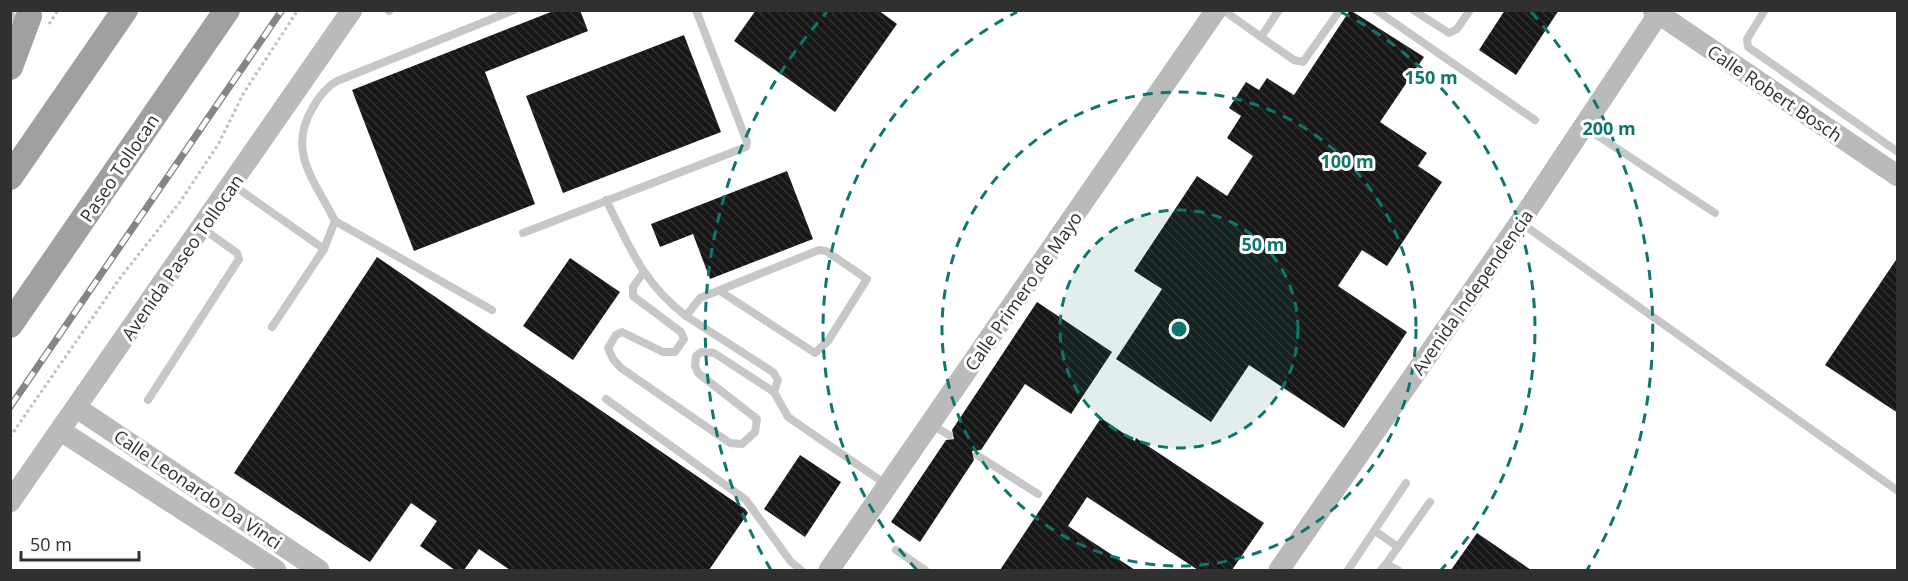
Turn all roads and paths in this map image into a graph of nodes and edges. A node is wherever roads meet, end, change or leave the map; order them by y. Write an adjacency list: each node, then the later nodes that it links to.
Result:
1 (125, 10): 24 (highway)
2 (227, 10): 37 (highway, Paseo Tollocan)
3 (298, 10): 46 (path)
4 (352, 10): 25 (main road, Avenida Paseo Tollocan)
5 (514, 10): 28 (lane)
6 (696, 10): 26 (lane)
7 (1216, 10): 43 (main road, Calle Primero de Mayo)
8 (1223, 10): 17 (lane)
9 (1279, 10): 17 (lane)
10 (1340, 10): 17 (lane)
11 (1376, 10): 20 (lane)
12 (1413, 10): 13 (lane)
13 (1470, 10)
14 (1765, 10): 22 (lane)
15 (1658, 12): 21 (main road, Avenida Independencia); 23 (main road, Calle Robert Bosch)
16 (24, 17): 18 (main road); 19 (highway)
17 (1262, 37)
18 (10, 43)
19 (10, 67)
20 (1535, 120)
21 (1583, 127): 27 (lane); 29 (main road, Avenida Independencia)
22 (1898, 152)
23 (1898, 176)
24 (10, 177)
25 (233, 184): 30 (main road, Avenida Paseo Tollocan); 32 (lane)
26 (606, 200): 31 (lane); 33 (lane)
27 (1715, 213)
28 (335, 221): 32 (lane); 35 (lane)
29 (1520, 222): 50 (lane); 63 (main road, Avenida Independencia)
30 (202, 228): 41 (lane); 42 (main road, Avenida Paseo Tollocan)
31 (523, 234)
32 (324, 249): 38 (lane)
33 (643, 273): 36 (lane); 39 (lane)
34 (720, 291): 34 (lane); 36 (lane)
35 (492, 310)
36 (686, 316): 39 (lane)
37 (10, 325)
38 (272, 327)
39 (774, 392): 49 (lane)
40 (606, 399): 60 (lane)
41 (148, 400)
42 (77, 408): 44 (main road, Avenida Paseo Tollocan); 59 (main road, Calle Leonardo Da Vinci)
43 (931, 424): 45 (lane); 49 (main road, Calle Primero de Mayo)
44 (61, 431): 52 (main road, Avenida Paseo Tollocan); 58 (main road, Calle Leonardo Da Vinci)
45 (949, 435)
46 (10, 437)
47 (977, 455): 51 (lane)
48 (1406, 483): 54 (lane)
49 (888, 485): 61 (main road, Calle Primero de Mayo)
50 (1898, 491)
51 (1038, 494)
52 (10, 502)
53 (1430, 502): 55 (lane)
54 (1375, 531): 55 (lane); 64 (lane)
55 (1398, 547): 57 (lane)
56 (896, 550): 62 (lane)
57 (1384, 567): 65 (lane)
58 (276, 570)
59 (319, 570)
60 (801, 570)
61 (829, 570)
62 (925, 570)
63 (1279, 570)
64 (1348, 570)
65 (1398, 570)

